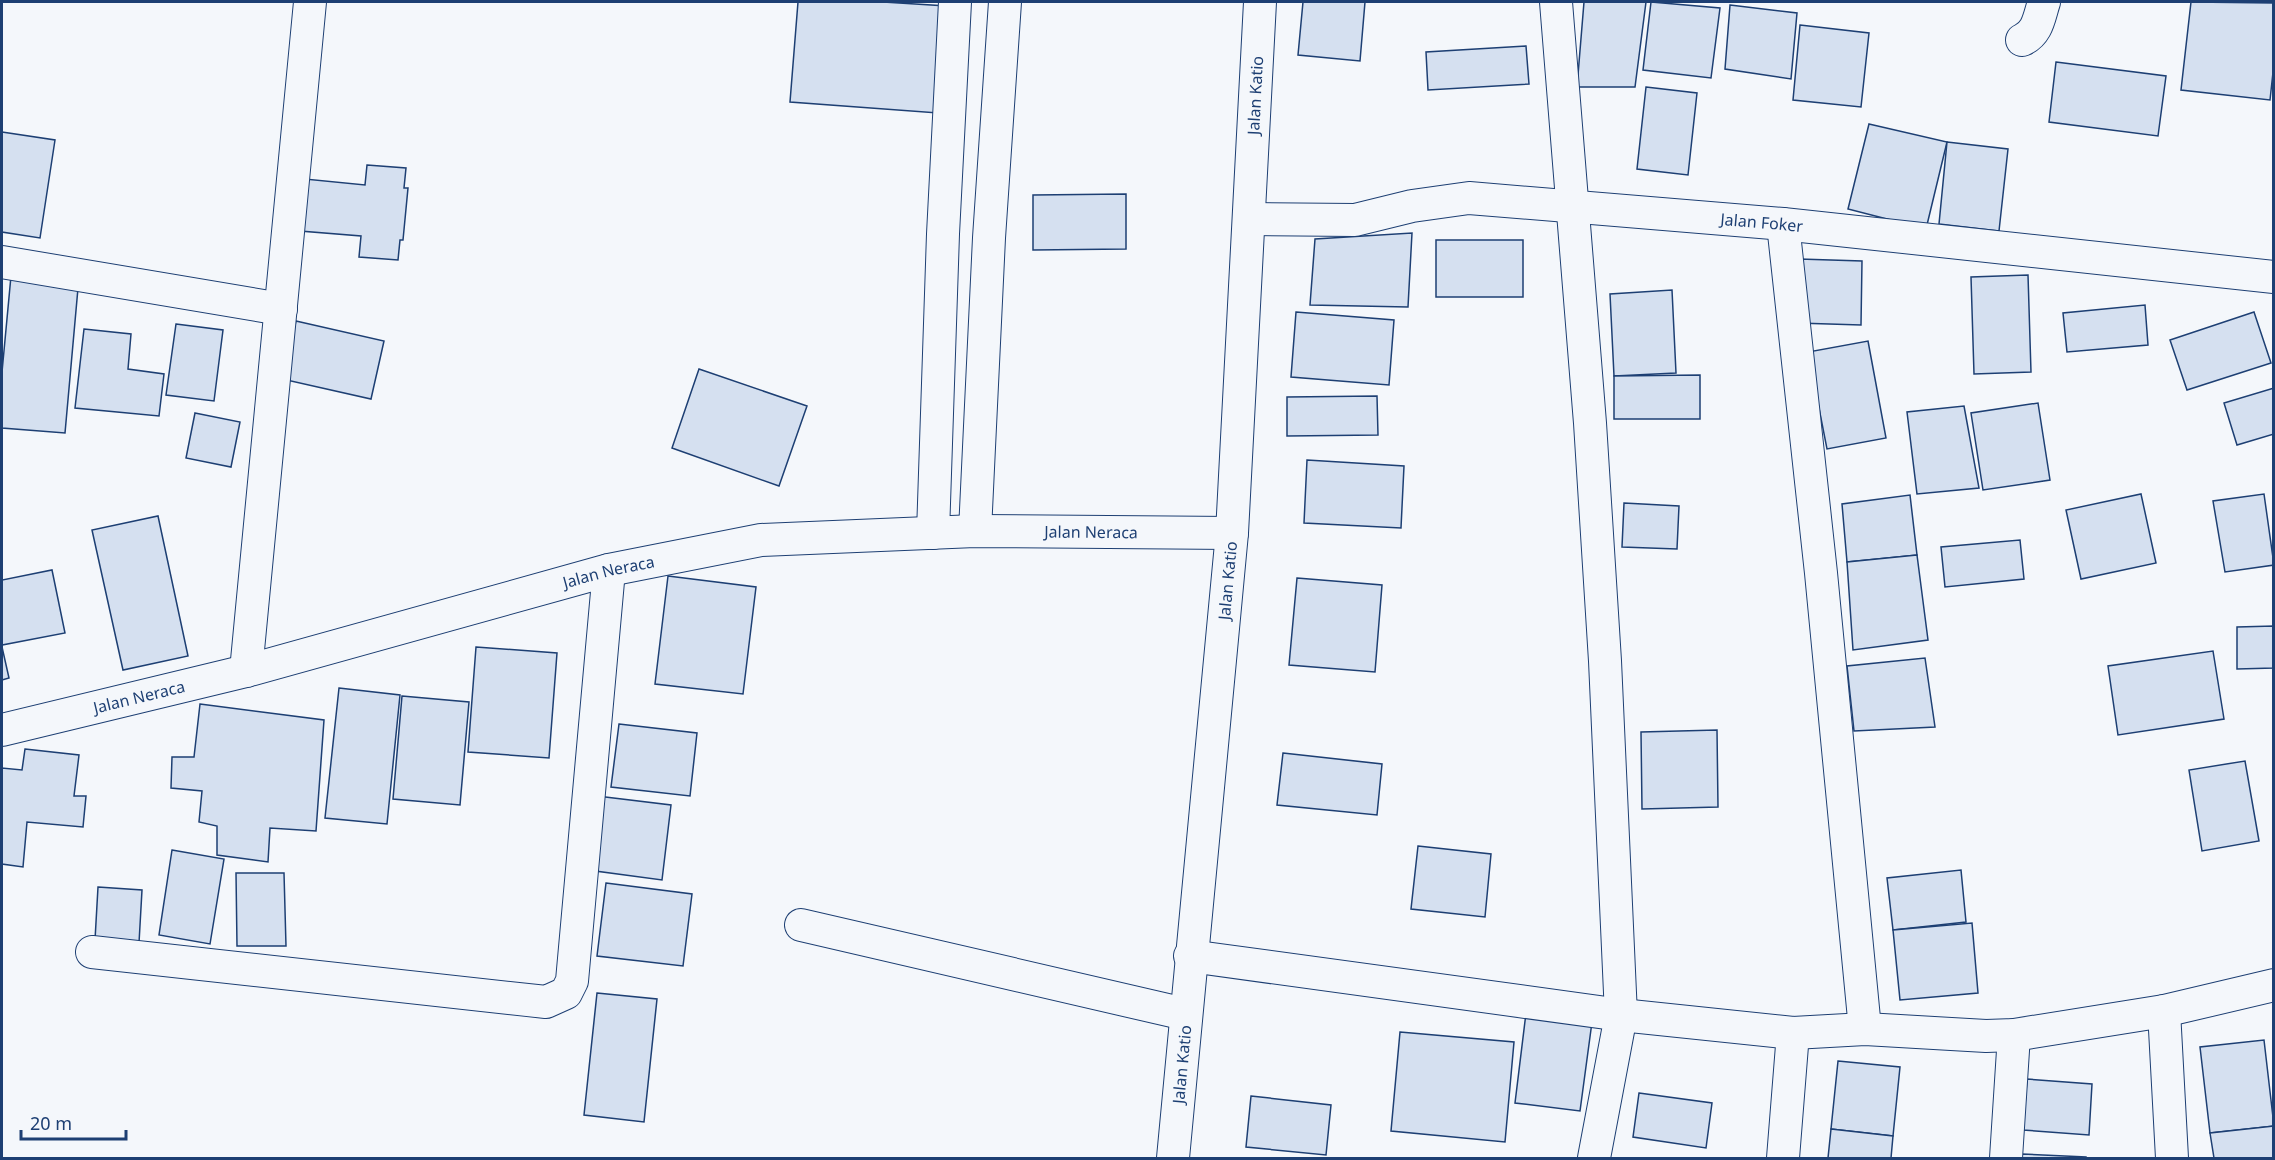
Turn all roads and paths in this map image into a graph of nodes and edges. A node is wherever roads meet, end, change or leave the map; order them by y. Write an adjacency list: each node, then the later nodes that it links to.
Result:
1 (310, 2): 15 (street)
2 (955, 2): 11 (street)
3 (1005, 2): 12 (street)
4 (1260, 2): 9 (street, Jalan Katio)
5 (1556, 2): 8 (street)
6 (2044, 2): 7 (street)
7 (2022, 40)
8 (1572, 207): 9 (street, Jalan Foker); 10 (street, Jalan Foker); 28 (street)
9 (1249, 219): 18 (street, Jalan Katio)
10 (1783, 224): 14 (street, Jalan Foker); 29 (street)
11 (943, 234): 12 (street); 17 (street)
12 (989, 238): 16 (street)
13 (2, 262): 15 (street)
14 (2274, 278)
15 (281, 309): 20 (street)
16 (975, 531): 17 (street, Jalan Neraca); 18 (street, Jalan Neraca)
17 (933, 533): 19 (street, Jalan Neraca)
18 (1232, 533): 24 (street, Jalan Katio)
19 (609, 570): 20 (street, Jalan Neraca); 23 (street)
20 (246, 671): 21 (street, Jalan Neraca)
21 (2, 730)
22 (801, 925): 27 (street)
23 (92, 952)
24 (1190, 956): 27 (street, Jalan Katio); 28 (street)
25 (2274, 985): 26 (street)
26 (2164, 1011): 31 (street); 36 (street)
27 (1185, 1014): 32 (street, Jalan Katio)
28 (1621, 1015): 30 (street); 33 (street)
29 (1865, 1029): 30 (street); 31 (street)
30 (1793, 1033): 34 (street)
31 (2014, 1035): 35 (street)
32 (1173, 1158)
33 (1594, 1158)
34 (1783, 1158)
35 (2006, 1158)
36 (2172, 1158)

